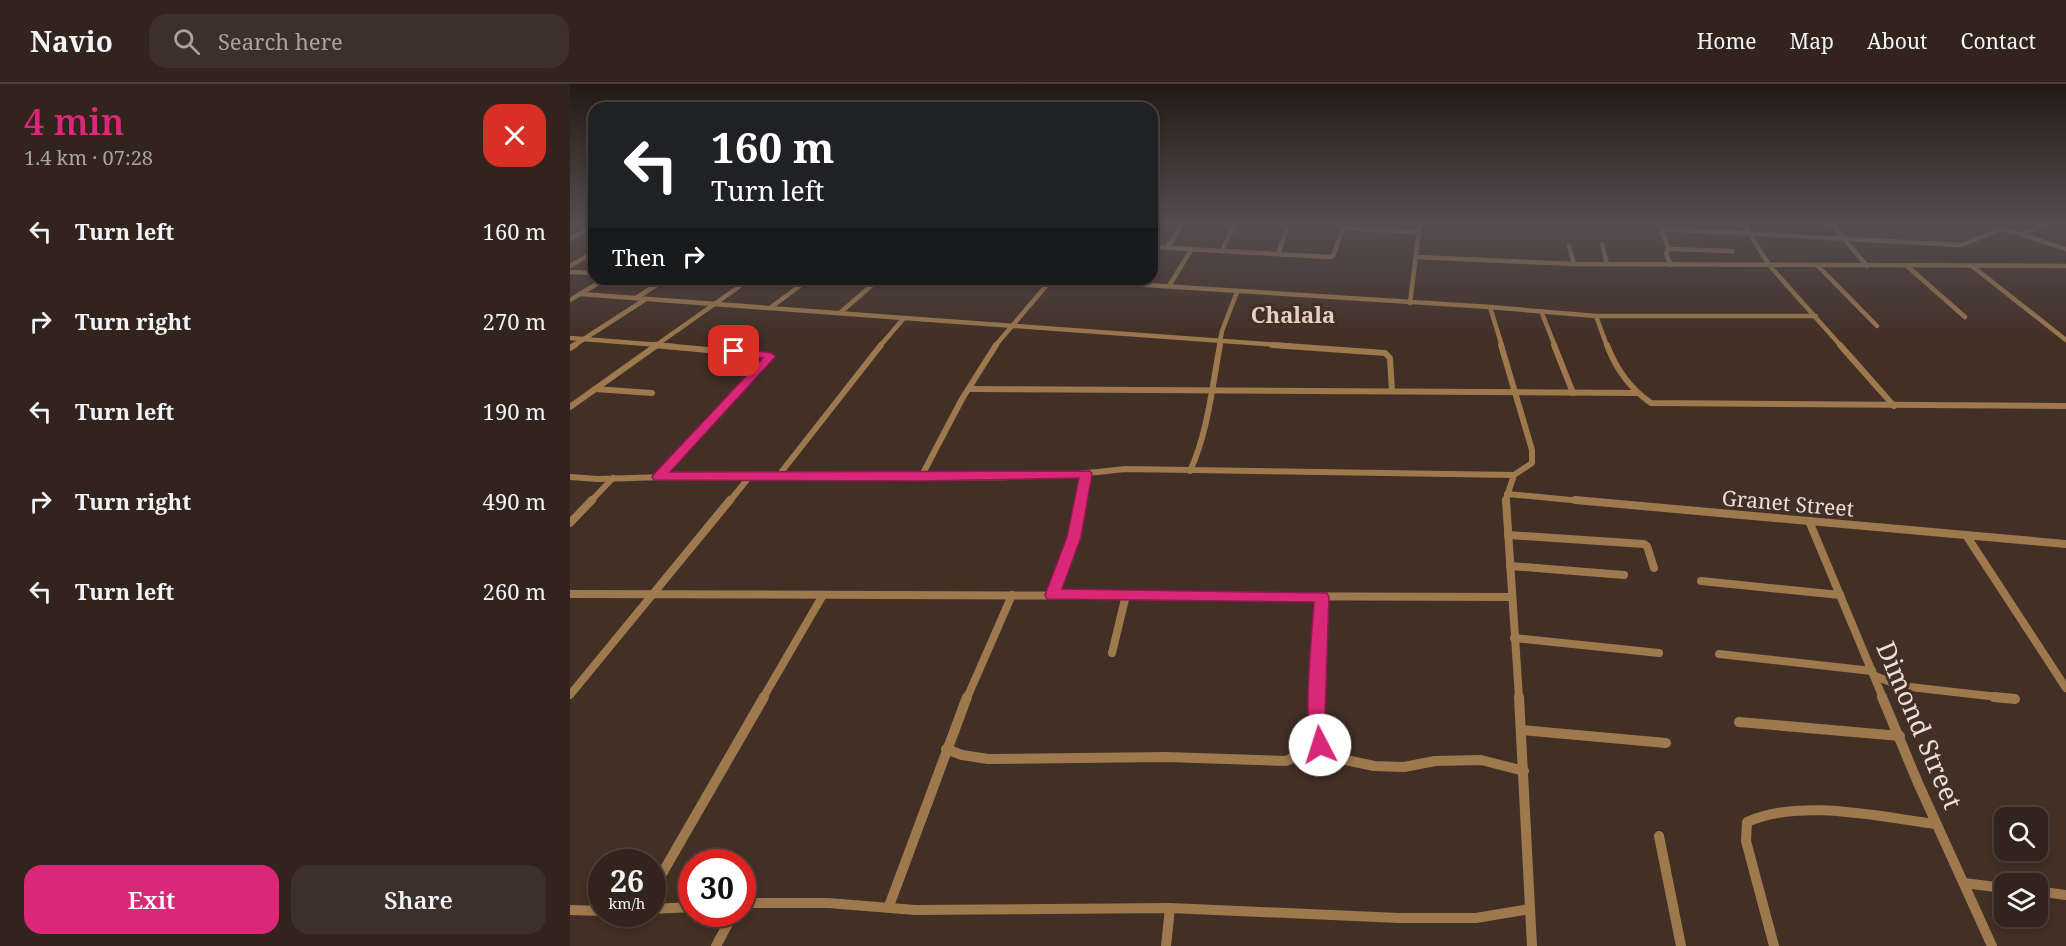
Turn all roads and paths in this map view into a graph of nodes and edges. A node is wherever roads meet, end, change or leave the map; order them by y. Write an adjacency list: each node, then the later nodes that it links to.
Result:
1 (1183, 263): 23 (street)
2 (1415, 263): 29 (street)
3 (1557, 263): 5 (street)
4 (1865, 263): 10 (street)
5 (1574, 264): 6 (street)
6 (1607, 264): 7 (street)
7 (1671, 265): 8 (street)
8 (1769, 265): 9 (street); 36 (street)
9 (1818, 266): 10 (street); 40 (street)
10 (1867, 266): 11 (street)
11 (1907, 266): 12 (street); 37 (street)
12 (1972, 266): 13 (street); 44 (street)
13 (2066, 266)
14 (570, 272): 15 (street)
15 (588, 273)
16 (595, 285): 25 (street)
17 (657, 285): 27 (street)
18 (741, 285): 30 (street)
19 (801, 285): 32 (street)
20 (872, 285): 34 (street)
21 (1046, 285): 39 (street)
22 (1152, 285): 23 (street)
23 (1169, 286): 24 (street)
24 (1237, 292): 29 (street); 43 (street)
25 (580, 294): 26 (street); 27 (street)
26 (571, 298)
27 (636, 298): 28 (street)
28 (646, 299): 30 (street); 42 (street)
29 (1410, 303): 31 (street)
30 (712, 305): 32 (street); 45 (street)
31 (1490, 307): 33 (street); 51 (street)
32 (770, 308): 34 (street)
33 (1541, 311): 35 (street); 53 (street)
34 (841, 312): 38 (street)
35 (1596, 316): 36 (street); 54 (street)
36 (1816, 316): 56 (street)
37 (1965, 317)
38 (904, 318): 39 (street); 60 (street)
39 (1011, 325): 43 (street); 47 (street)
40 (1877, 326)
41 (570, 338): 42 (street)
42 (583, 339): 45 (street); 46 (street)
43 (1220, 339): 49 (street); 50 (street)
44 (2066, 340)
45 (658, 344): 48 (street); 64 (street)
46 (570, 348)
47 (969, 388): 49 (street); 65 (street)
48 (595, 389): 52 (street); 55 (street)
49 (1211, 391): 50 (street); 58 (street)
50 (1392, 392): 51 (street)
51 (1514, 392): 53 (street); 61 (street)
52 (652, 393)
53 (1573, 393): 54 (street)
54 (1636, 393): 56 (street)
55 (571, 406)
56 (1894, 406): 57 (street)
57 (2066, 406)
58 (1190, 471): 59 (street); 61 (street)
59 (1086, 474): 65 (street); 81 (street)
60 (779, 475): 62 (street); 65 (street)
61 (1514, 475): 67 (street)
62 (750, 476): 64 (street); 78 (street)
63 (570, 477): 66 (street)
64 (658, 477): 66 (street)
65 (921, 477)
66 (613, 478): 69 (street)
67 (1507, 494): 68 (street, Granet Street); 70 (street)
68 (1809, 521): 71 (street, Granet Street); 83 (street, Dimond Street)
69 (570, 523)
70 (1508, 534): 73 (street); 74 (street)
71 (1966, 535): 72 (street, Granet Street); 91 (street)
72 (2066, 544)
73 (1510, 566): 75 (street); 85 (street)
74 (1654, 568)
75 (1624, 575)
76 (1701, 581): 83 (street)
77 (570, 594): 78 (street)
78 (651, 595): 79 (street); 92 (street)
79 (823, 595): 80 (street); 103 (street)
80 (1012, 595): 81 (street); 99 (street)
81 (1052, 595): 82 (street)
82 (1126, 595): 84 (street); 87 (street)
83 (1840, 595): 90 (street, Dimond Street)
84 (1322, 597): 85 (street); 98 (street)
85 (1511, 597): 86 (street)
86 (1514, 638): 88 (street); 95 (street)
87 (1112, 652)
88 (1659, 653)
89 (1719, 654): 90 (street)
90 (1873, 674): 93 (street); 96 (street, Dimond Street)
91 (2066, 688)
92 (570, 695)
93 (2014, 699)
94 (1739, 722): 96 (street)
95 (1521, 730): 97 (street); 100 (street)
96 (1900, 736): 101 (street, Dimond Street)
97 (1666, 742)
98 (1320, 745): 99 (street); 100 (street)
99 (946, 749): 109 (street)
100 (1524, 771): 111 (street)
101 (1936, 824): 104 (street, Dimond Street); 119 (street)
102 (1659, 836): 118 (street)
103 (666, 867)
104 (1964, 883): 105 (street); 120 (street, Dimond Street)
105 (1994, 887)
106 (2048, 892): 107 (street)
107 (2066, 894)
108 (756, 903): 109 (street)
109 (889, 906): 110 (street)
110 (1170, 908): 111 (street); 116 (street)
111 (1530, 909): 117 (street)
112 (570, 910): 113 (street)
113 (588, 910)
114 (726, 927): 115 (street)
115 (716, 946)
116 (1166, 946)
117 (1532, 946)
118 (1681, 946)
119 (1774, 946)
120 (1992, 946)

